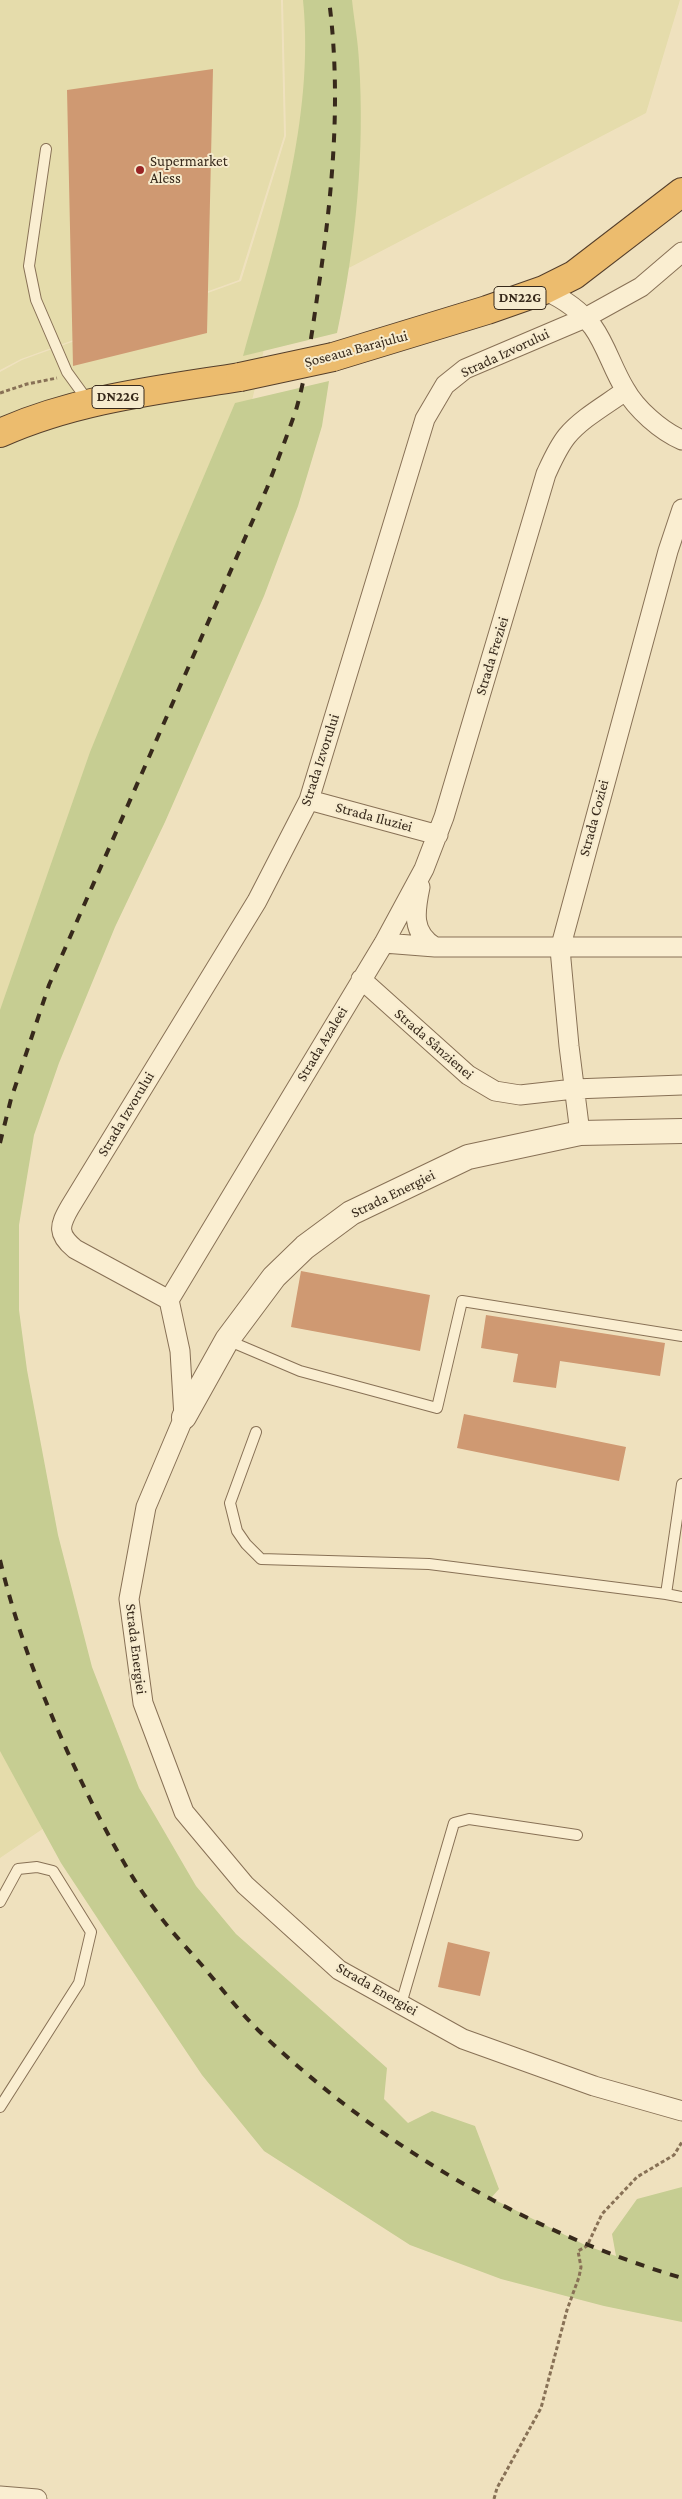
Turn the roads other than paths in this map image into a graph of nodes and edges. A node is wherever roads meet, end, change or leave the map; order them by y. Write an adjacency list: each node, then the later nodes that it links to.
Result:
1 (46, 148): 7 (lane)
2 (682, 192): 4 (highway, Șoseaua Barajului / DN22G)
3 (682, 252): 5 (street, Strada Izvorului)
4 (544, 290): 5 (street); 7 (highway, Șoseaua Barajului / DN22G, bridge)
5 (585, 318): 6 (street); 11 (street, Strada Izvorului)
6 (626, 391): 9 (street); 12 (street, Strada Freziei)
7 (88, 402): 8 (highway, Șoseaua Barajului / DN22G)
8 (0, 433)
9 (682, 440)
10 (682, 509): 17 (street, Strada Coziei)
11 (309, 800): 12 (street, Strada Iluziei); 23 (street, Strada Izvorului)
12 (438, 834): 13 (street, Strada Freziei)
13 (424, 869): 14 (street, Strada Freziei); 15 (street)
14 (384, 942): 15 (street); 18 (street, Strada Azaleei)
15 (435, 947): 17 (street)
16 (682, 947): 17 (street)
17 (560, 949): 20 (street, Strada Coziei)
18 (361, 979): 20 (street, Strada Sânzienei); 23 (street, Strada Azaleei)
19 (682, 1085): 20 (street, Strada Sânzienei)
20 (574, 1089): 22 (street, Strada Coziei)
21 (682, 1131): 22 (street, Strada Energiei)
22 (580, 1133): 25 (street, Strada Energiei)
23 (169, 1300): 26 (street)
24 (682, 1336): 25 (lane)
25 (227, 1340): 26 (street, Strada Energiei)
26 (184, 1417): 33 (street, Strada Energiei)
27 (256, 1432): 29 (lane)
28 (682, 1484): 29 (lane)
29 (666, 1594): 30 (lane)
30 (682, 1597)
31 (577, 1836): 33 (lane)
32 (0, 1902): 34 (lane)
33 (401, 2004): 35 (street, Strada Energiei)
34 (0, 2107)
35 (682, 2111)
36 (0, 2496): 37 (street)
37 (37, 2499)

